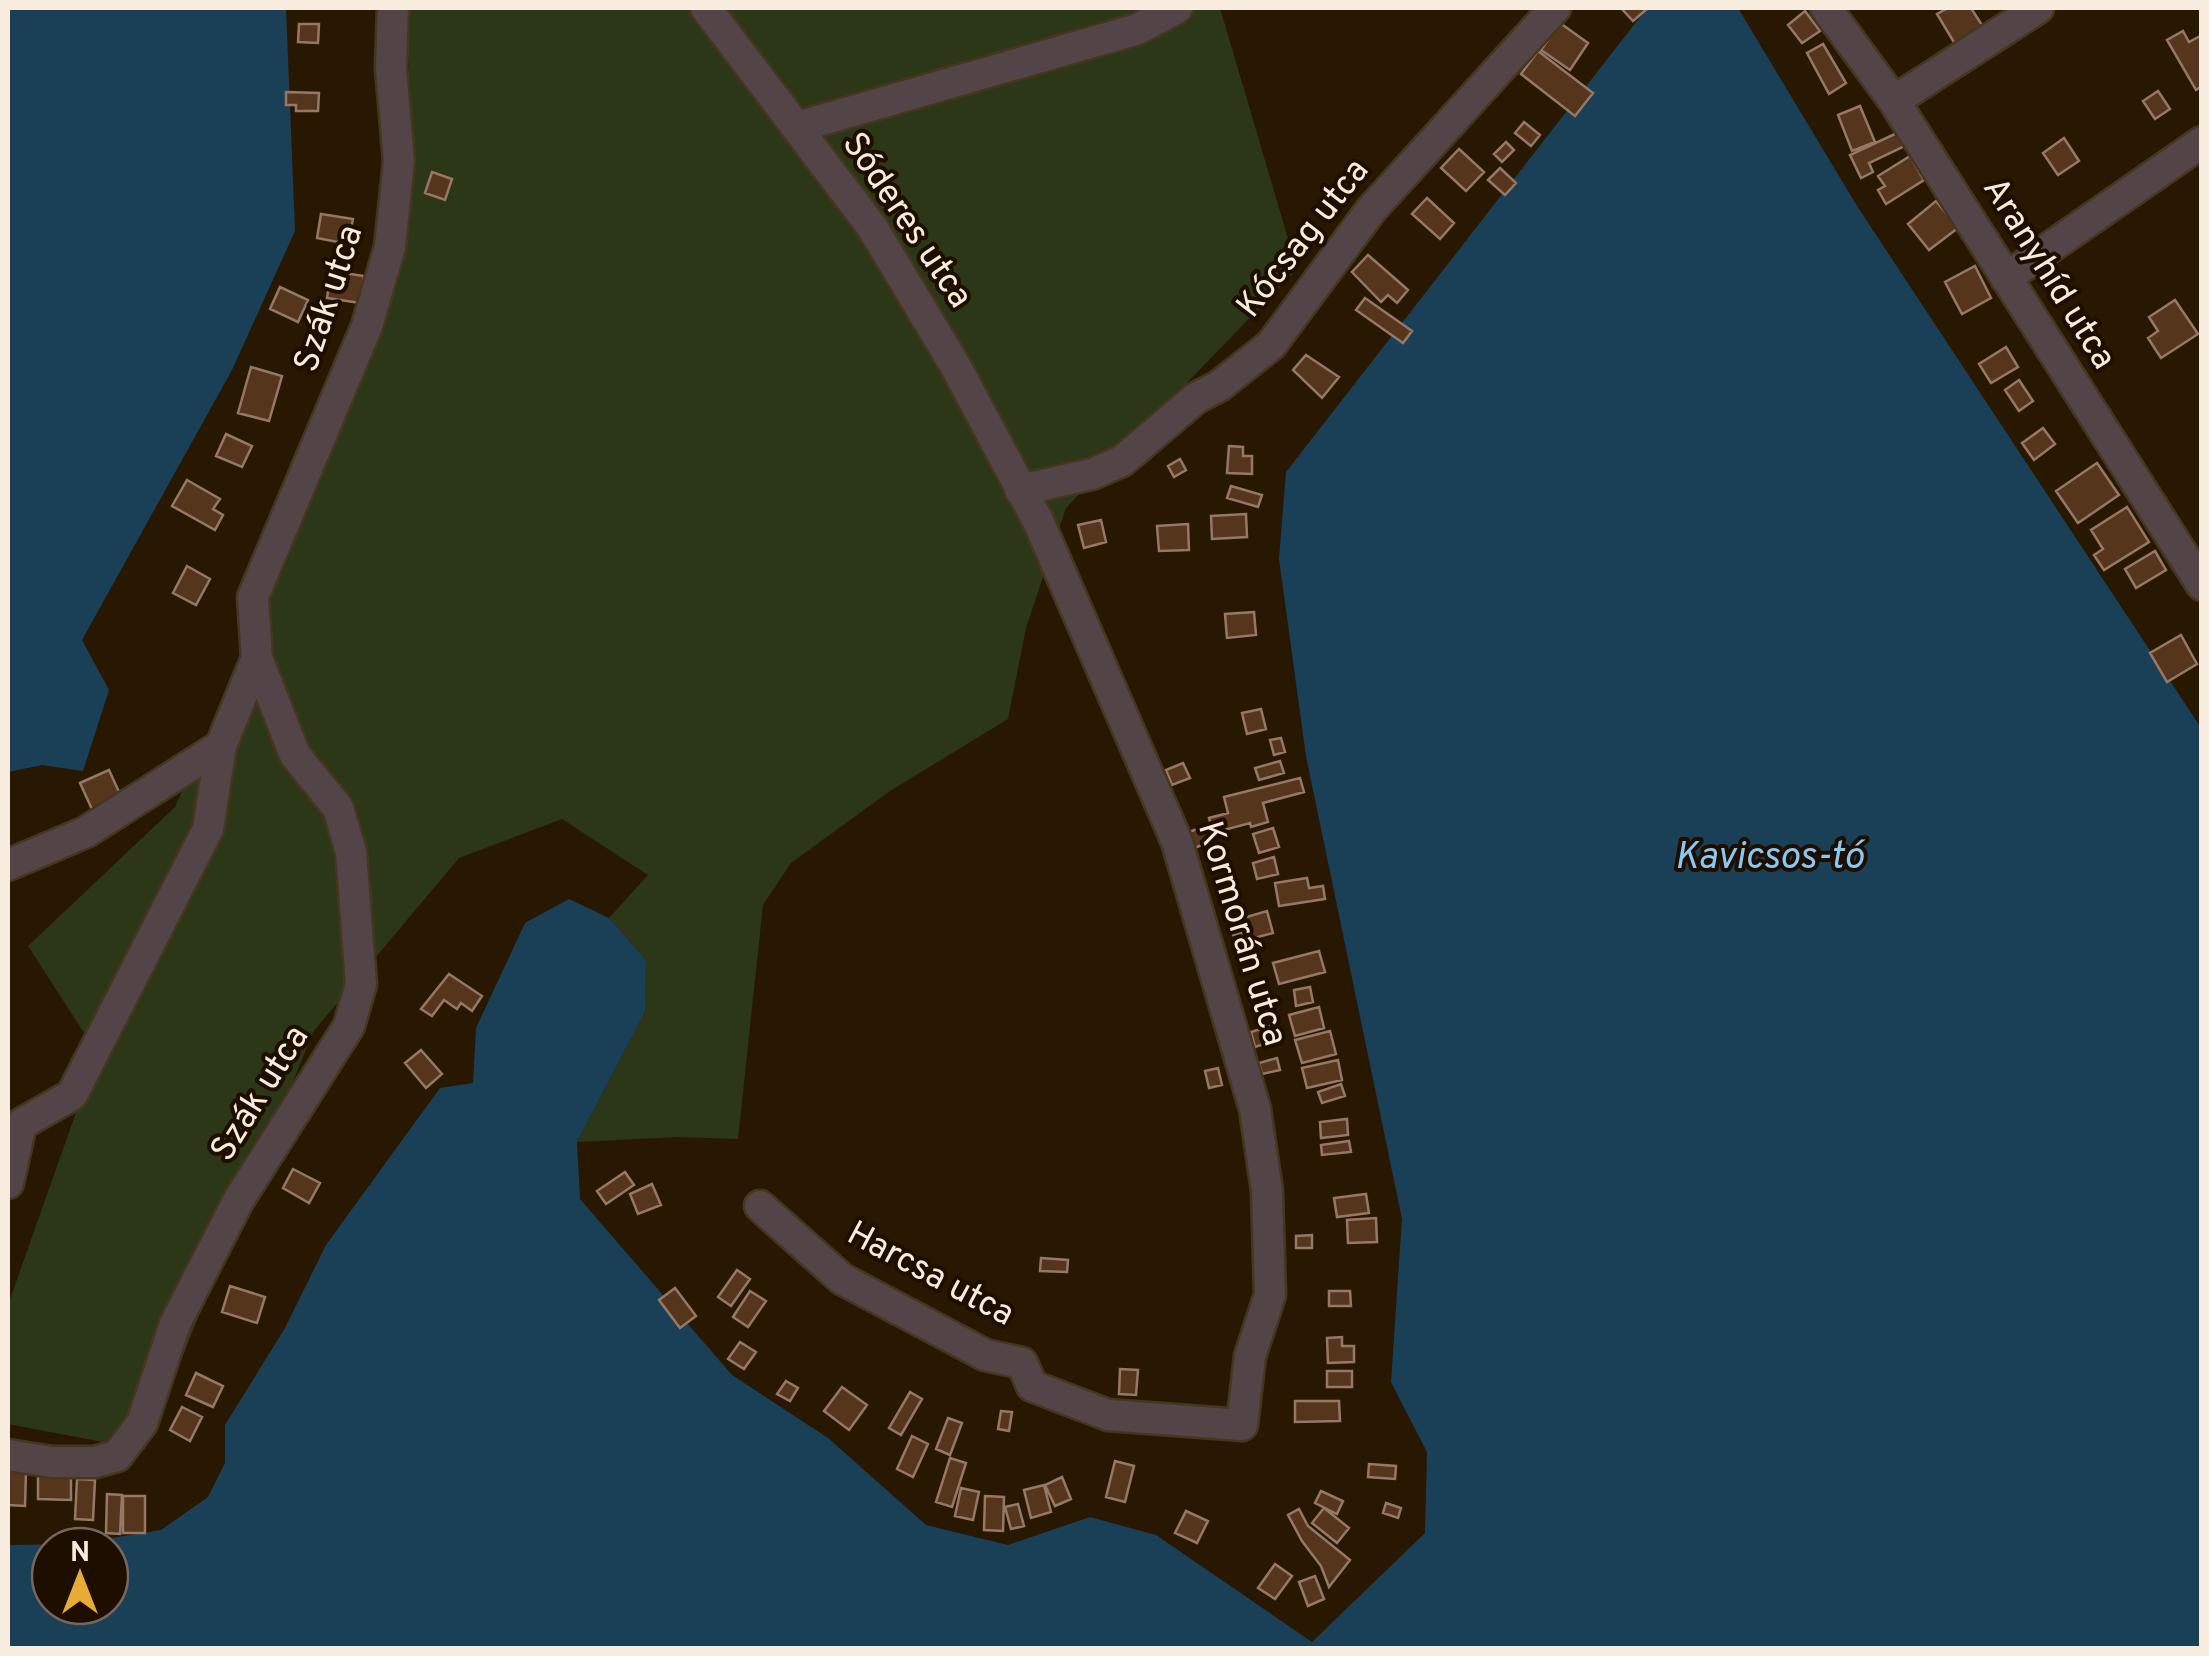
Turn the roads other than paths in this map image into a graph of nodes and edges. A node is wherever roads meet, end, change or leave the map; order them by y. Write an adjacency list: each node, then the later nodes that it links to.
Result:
1 (393, 8): 13 (street, Szák utca)
2 (706, 8): 8 (street, Sóderes utca)
3 (1177, 8): 8 (street)
4 (1555, 8): 11 (street, Kócsag utca)
5 (1826, 8): 7 (street, Aranyhíd utca)
6 (2038, 8): 7 (street)
7 (1894, 101): 10 (street, Aranyhíd utca)
8 (796, 127): 11 (street, Sóderes utca)
9 (2202, 142): 10 (street)
10 (2006, 278): 12 (street, Aranyhíd utca)
11 (1020, 490): 18 (street, Kormorán utca)
12 (2202, 585)
13 (258, 658): 14 (street, Szák utca); 19 (street, Szák utca)
14 (222, 746): 15 (street); 16 (street, Szák utca)
15 (8, 865)
16 (8, 1182)
17 (760, 1206): 18 (street, Harcsa utca)
18 (1242, 1424)
19 (8, 1455)

